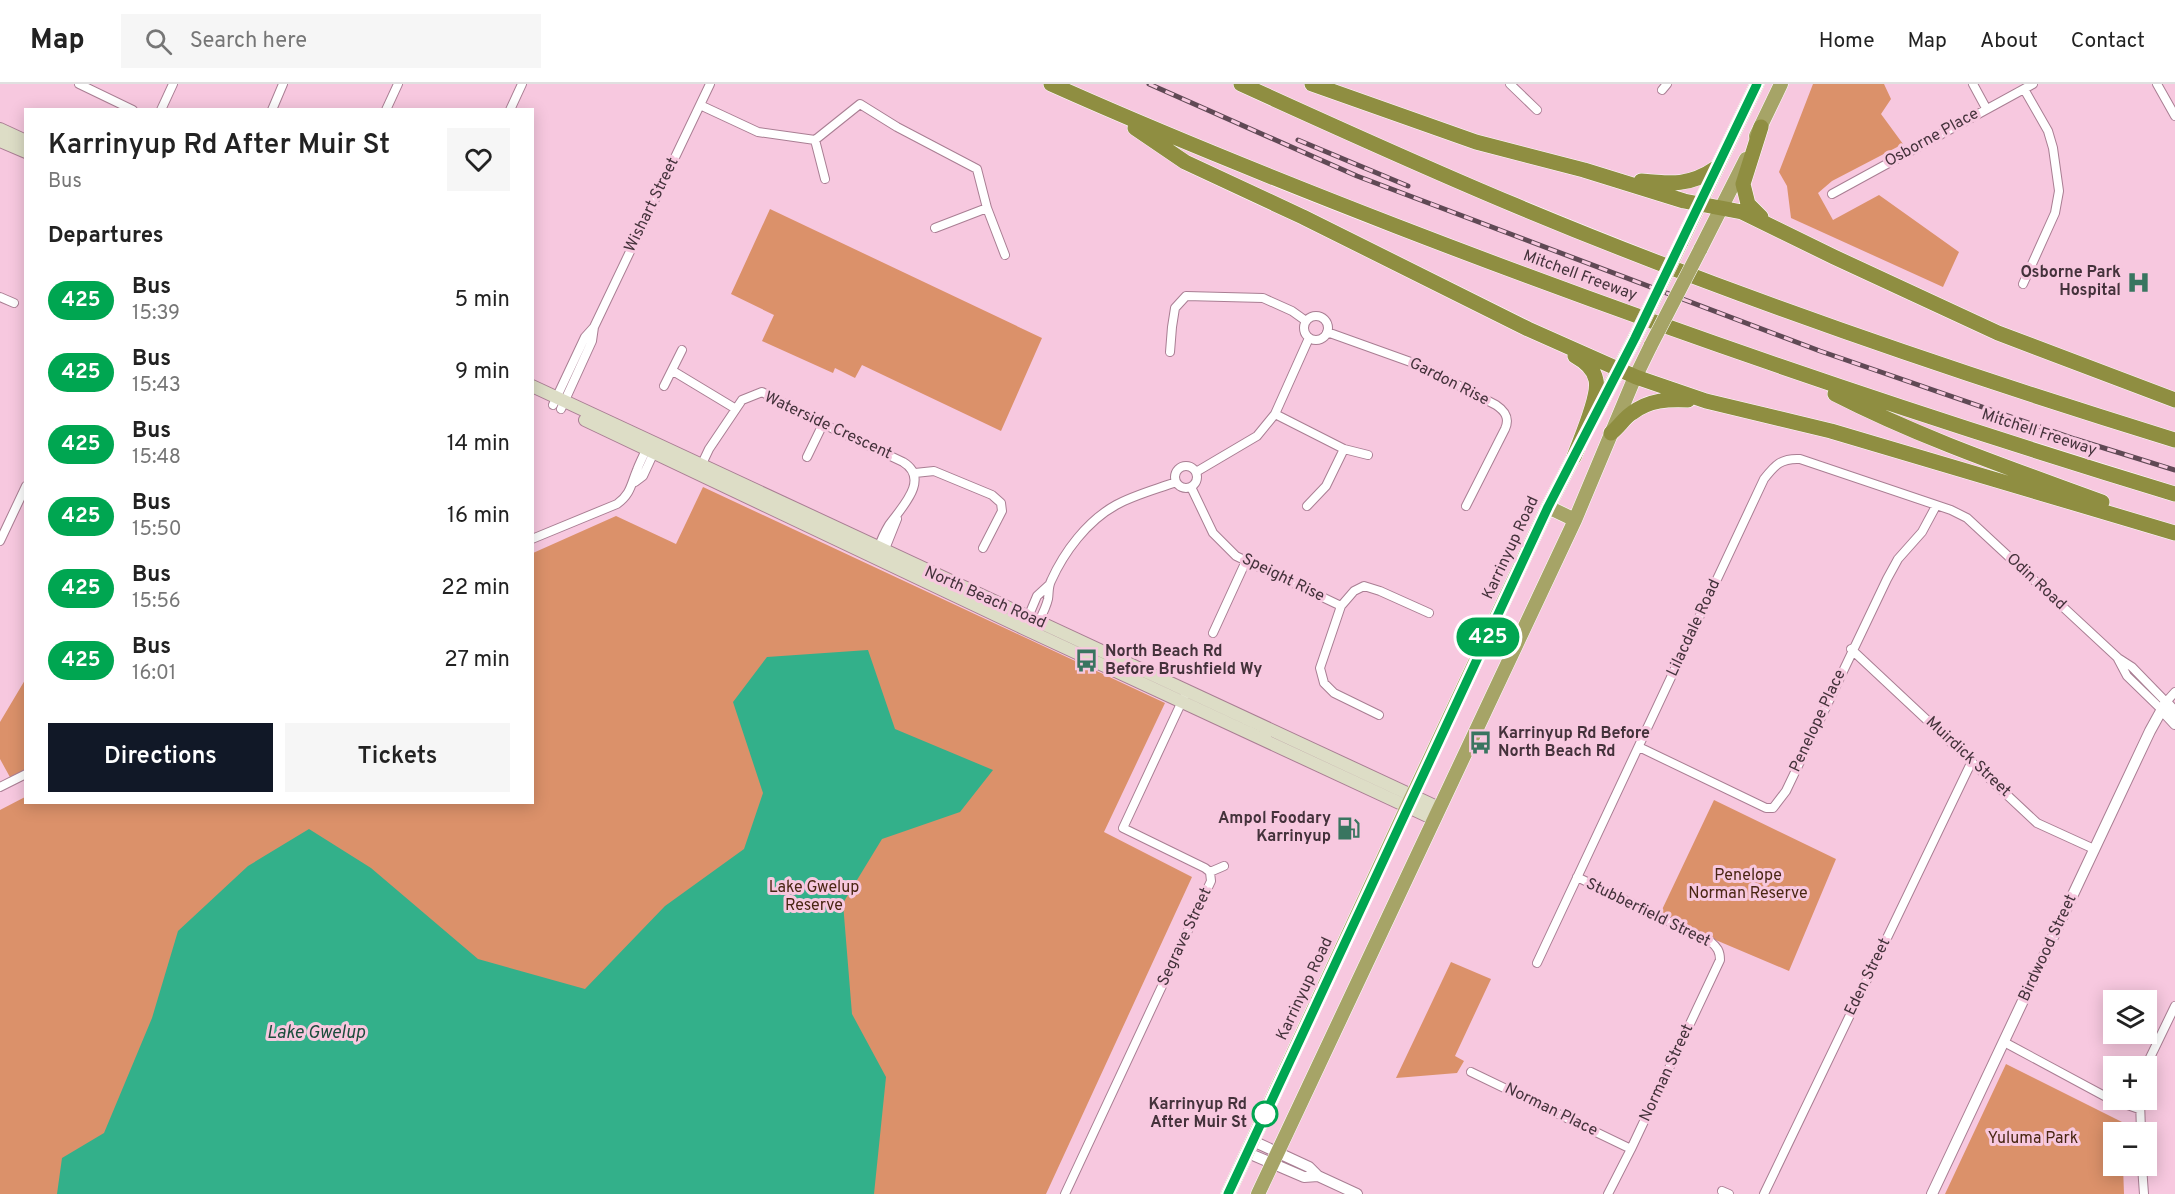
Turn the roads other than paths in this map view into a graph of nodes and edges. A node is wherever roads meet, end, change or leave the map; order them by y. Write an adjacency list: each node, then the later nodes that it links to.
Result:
1 (79, 84): 18 (street)
2 (172, 84): 19 (street)
3 (283, 84): 20 (street)
4 (398, 84): 21 (street)
5 (522, 84): 22 (street)
6 (710, 84): 17 (street, Wishart Street)
7 (1051, 84): 24 (highway, Mitchell Freeway)
8 (1241, 84): 66 (highway, Mitchell Freeway)
9 (1312, 84): 34 (highway)
10 (1509, 84): 25 (street)
11 (1757, 84): 33 (highway, Karrinyup Road)
12 (1781, 84): 27 (highway)
13 (1973, 84): 23 (street)
14 (2033, 84): 16 (street, Osborne Place)
15 (2157, 84): 26 (street)
16 (2024, 89): 23 (street, Osborne Place); 43 (street)
17 (700, 105): 30 (street); 61 (street, Wishart Street)
18 (130, 108)
19 (162, 108)
20 (273, 108)
21 (387, 108)
22 (511, 108)
23 (1986, 108): 36 (street, Osborne Place)
24 (1108, 110): 47 (highway); 54 (highway, Mitchell Freeway)
25 (1537, 110)
26 (2175, 116)
27 (1761, 127): 38 (highway); 40 (highway)
28 (0, 129): 29 (main road)
29 (24, 140)
30 (815, 140): 35 (street); 39 (street)
31 (0, 141): 32 (main road)
32 (24, 151)
33 (1716, 168): 34 (highway); 37 (highway, Karrinyup Road)
34 (1608, 177): 37 (highway)
35 (825, 179)
36 (1832, 194)
37 (1699, 205): 38 (highway); 52 (highway, Karrinyup Road, bridge)
38 (1723, 207): 40 (highway); 55 (highway, bridge)
39 (987, 208): 41 (street); 42 (street)
40 (1770, 224): 59 (highway)
41 (935, 228)
42 (1005, 255)
43 (2023, 284)
44 (0, 297): 45 (street)
45 (14, 303)
46 (1305, 321): 48 (street); 49 (street); 51 (street)
47 (1528, 329): 52 (highway); 71 (highway)
48 (1327, 332): 49 (street); 80 (street, Gardon Rise)
49 (1309, 338): 63 (street)
50 (682, 350): 53 (street)
51 (1170, 352)
52 (1619, 369): 55 (highway); 71 (highway, Karrinyup Road)
53 (673, 371): 56 (street); 62 (street)
54 (1793, 372): 78 (highway, Mitchell Freeway); 85 (highway)
55 (1636, 377): 60 (highway); 65 (highway)
56 (664, 386)
57 (534, 387): 61 (main road, North Beach Road)
58 (534, 396): 61 (main road, North Beach Road)
59 (2175, 400)
60 (1706, 401): 65 (highway); 85 (highway)
61 (559, 403): 67 (main road, North Beach Road)
62 (736, 409): 64 (street, Waterside Crescent); 72 (street, Waterside Crescent)
63 (1275, 414): 68 (street); 74 (street)
64 (823, 424): 70 (street); 73 (street, Waterside Crescent)
65 (1611, 433): 84 (highway)
66 (2175, 440)
67 (652, 447): 72 (main road, North Beach Road); 86 (street)
68 (1344, 448): 69 (street); 79 (street)
69 (1368, 455)
70 (807, 457)
71 (1574, 457): 82 (highway, Karrinyup Road)
72 (699, 470): 89 (main road, North Beach Road)
73 (915, 472): 88 (street); 89 (street)
74 (1196, 472): 75 (street); 76 (street)
75 (1176, 482): 76 (street); 93 (street)
76 (1191, 487): 90 (street, Speight Rise)
77 (24, 490): 87 (street)
78 (2175, 494)
79 (1307, 506)
80 (1466, 506)
81 (1936, 506): 83 (street, Lilacdale Road); 95 (street, Penelope Place); 102 (street, Lilacdale Road)
82 (1548, 507): 84 (highway); 106 (highway, Karrinyup Road)
83 (1951, 510): 98 (street, Odin Road)
84 (1575, 520): 107 (highway)
85 (2175, 531)
86 (534, 538)
87 (0, 541)
88 (983, 548)
89 (879, 554): 93 (main road, North Beach Road)
90 (1246, 561): 91 (street, Speight Rise); 94 (street)
91 (1341, 606): 92 (street); 100 (street)
92 (1429, 614)
93 (1031, 625): 97 (main road, North Beach Road)
94 (1212, 633)
95 (1851, 649): 102 (street, Penelope Place); 103 (street, Muirdick Street)
96 (2175, 692): 98 (street)
97 (1184, 697): 106 (main road, North Beach Road); 110 (street, Segrave Street)
98 (2164, 706): 99 (street, Odin Road); 101 (street, Odin Road); 108 (street, Birdwood Street)
99 (2175, 712)
100 (1379, 715)
101 (2175, 724)
102 (1640, 747): 111 (street, Lilacdale Road)
103 (1972, 761): 108 (street, Muirdick Street); 128 (street, Eden Street)
104 (24, 775): 105 (street)
105 (0, 787)
106 (1410, 801): 107 (main road, North Beach Road); 119 (highway, Karrinyup Road)
107 (1436, 813): 121 (highway)
108 (2094, 849): 115 (street, Birdwood Street)
109 (1224, 866): 110 (street)
110 (1210, 872): 123 (street, Segrave Street)
111 (1577, 877): 112 (street, Stubberfield Street); 113 (street, Lilacdale Road)
112 (1719, 950): 120 (street, Norman Street)
113 (1537, 963)
114 (2175, 1006): 116 (street)
115 (2004, 1042): 118 (street); 129 (street, Birdwood Street)
116 (2151, 1056)
117 (1471, 1072): 120 (street, Norman Place)
118 (2103, 1095)
119 (1250, 1147): 121 (street); 124 (highway, Karrinyup Road)
120 (1631, 1149): 127 (street, Norman Street)
121 (1275, 1158): 125 (highway); 126 (street)
122 (2143, 1176): 130 (street)
123 (1065, 1194)
124 (1228, 1194)
125 (1258, 1194)
126 (1357, 1194)
127 (1608, 1194)
128 (1764, 1194)
129 (1932, 1194)
130 (2144, 1194)

